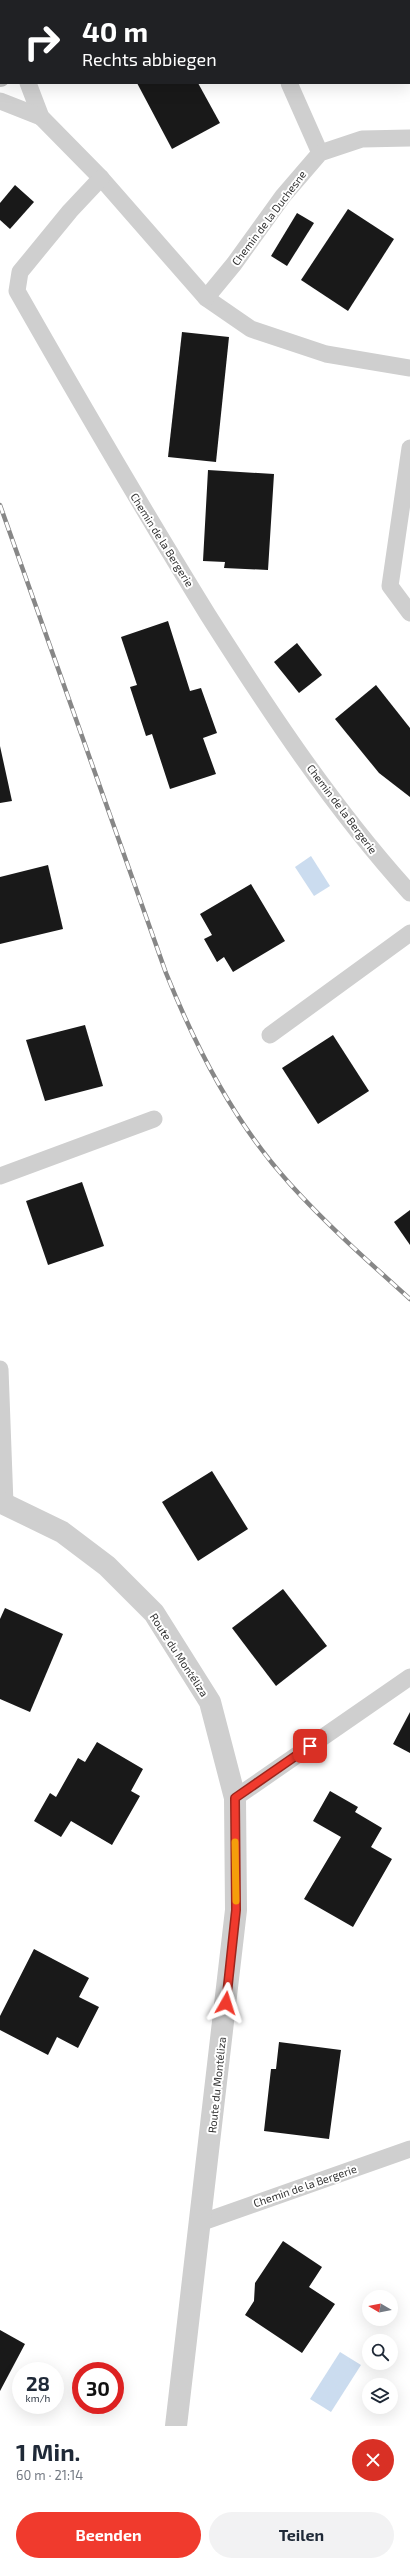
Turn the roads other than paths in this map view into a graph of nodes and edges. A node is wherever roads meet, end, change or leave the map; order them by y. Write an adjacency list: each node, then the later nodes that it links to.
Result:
1 (28, 84): 4 (lane)
2 (290, 84): 6 (lane)
3 (0, 101): 4 (lane)
4 (41, 117): 7 (lane)
5 (410, 138): 6 (lane)
6 (320, 153): 8 (lane, Chemin de la Duchesne)
7 (101, 178): 8 (lane); 12 (lane, Chemin de la Bergerie)
8 (206, 298): 9 (lane)
9 (410, 368)
10 (410, 448): 11 (lane)
11 (410, 612)
12 (410, 892)
13 (410, 933): 14 (lane)
14 (270, 1035)
15 (154, 1119): 16 (lane)
16 (0, 1176)
17 (0, 1369): 18 (lane, Route du Montéliza)
18 (3, 1503): 20 (street, Route du Montéliza)
19 (410, 1677): 20 (lane)
20 (235, 1798): 22 (street, Route du Montéliza)
21 (410, 2149): 22 (lane, Chemin de la Bergerie)
22 (200, 2223): 23 (street, Route du Montéliza)
23 (176, 2426)

